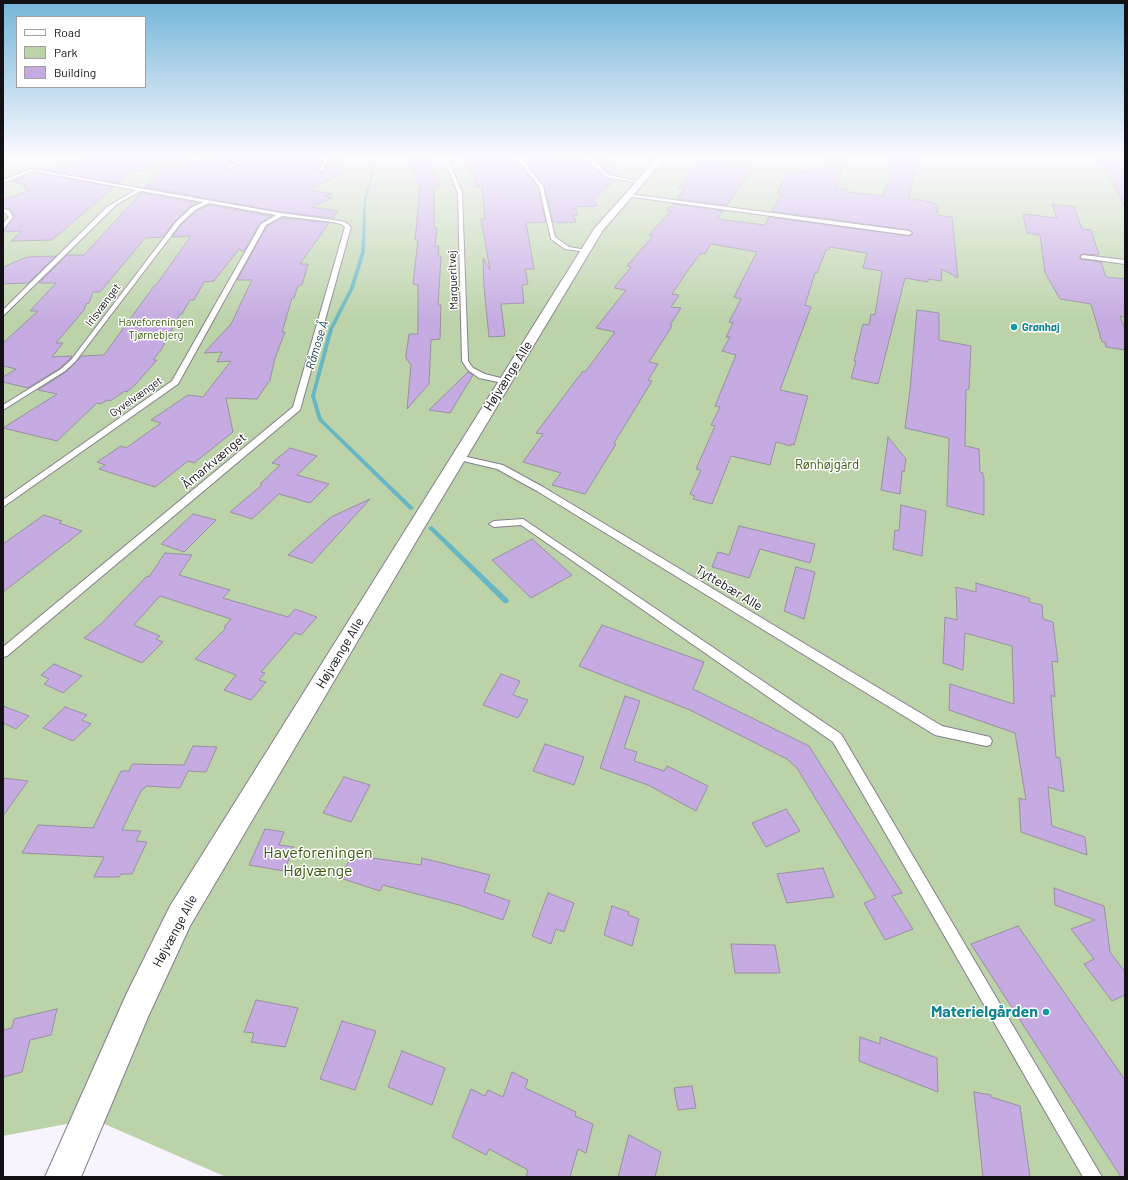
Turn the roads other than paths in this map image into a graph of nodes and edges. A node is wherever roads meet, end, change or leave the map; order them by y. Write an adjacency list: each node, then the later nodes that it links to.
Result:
1 (7, 211): 10 (lane)
2 (106, 211): 15 (lane)
3 (189, 211): 17 (lane, Irisvænget)
4 (265, 211): 9 (lane)
5 (461, 211): 16 (lane, Margueritvej)
6 (546, 211): 12 (lane)
7 (614, 211): 12 (street, Højvænge Alle)
8 (775, 211): 11 (lane)
9 (281, 214): 19 (lane, Gyvelvænget); 21 (lane, Åmarkvænget)
10 (3, 228)
11 (910, 233)
12 (585, 251): 16 (street, Højvænge Alle)
13 (1082, 257): 14 (lane)
14 (1125, 262)
15 (3, 314)
16 (505, 382): 18 (street, Højvænge Alle)
17 (3, 408)
18 (458, 457): 22 (lane, Tyttebær Alle); 23 (street, Højvænge Alle)
19 (3, 504)
20 (494, 524): 24 (lane)
21 (3, 654)
22 (986, 741)
23 (63, 1177)
24 (1093, 1177)

